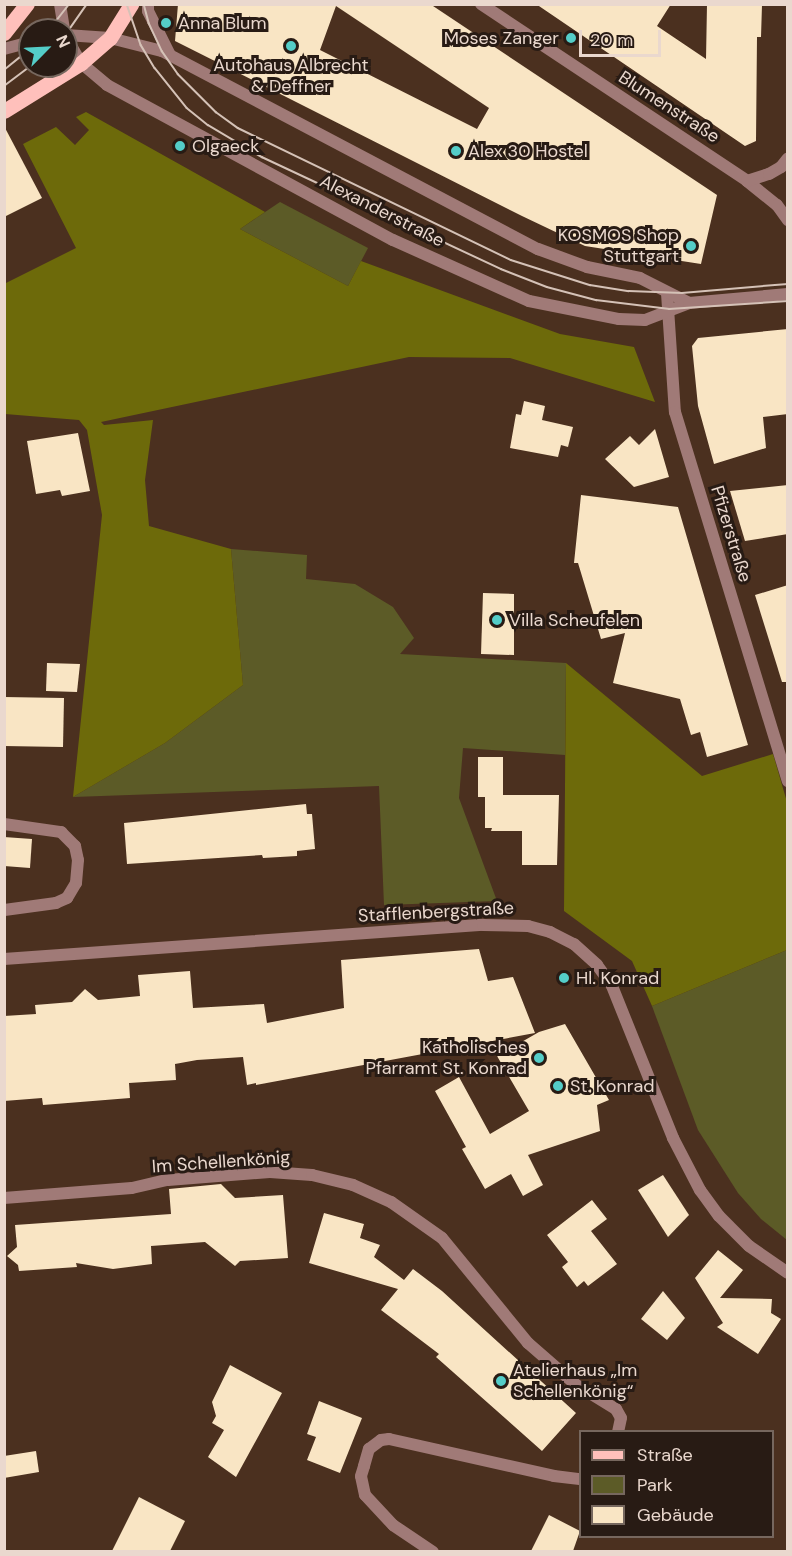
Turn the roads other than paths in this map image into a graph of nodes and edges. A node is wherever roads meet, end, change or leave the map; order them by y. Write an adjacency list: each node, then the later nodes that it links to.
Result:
1 (27, 4): 5 (main road)
2 (131, 4): 7 (main road)
3 (148, 4): 8 (street)
4 (481, 4): 13 (street, Blumenstraße)
5 (4, 33)
6 (78, 37): 7 (street, Alexanderstraße)
7 (110, 38): 8 (street, Alexanderstraße); 10 (main road)
8 (170, 55): 15 (street, Alexanderstraße)
9 (78, 58): 10 (street, Alexanderstraße)
10 (81, 63): 11 (main road); 18 (street, Alexanderstraße)
11 (4, 111)
12 (788, 158): 13 (street)
13 (747, 181): 14 (street, Blumenstraße)
14 (788, 220)
15 (667, 293): 17 (street, Alexanderstraße); 18 (street, Pfizerstraße)
16 (788, 294): 17 (street, Alexanderstraße)
17 (689, 303): 18 (street, Alexanderstraße)
18 (669, 309): 19 (street, Pfizerstraße)
19 (788, 781)
20 (4, 824): 21 (street)
21 (4, 910)
22 (4, 959): 24 (street, Stafflenbergstraße)
23 (4, 1197): 25 (street, Im Schellenkönig)
24 (788, 1273)
25 (618, 1430)
26 (579, 1479): 27 (street)
27 (433, 1551)

